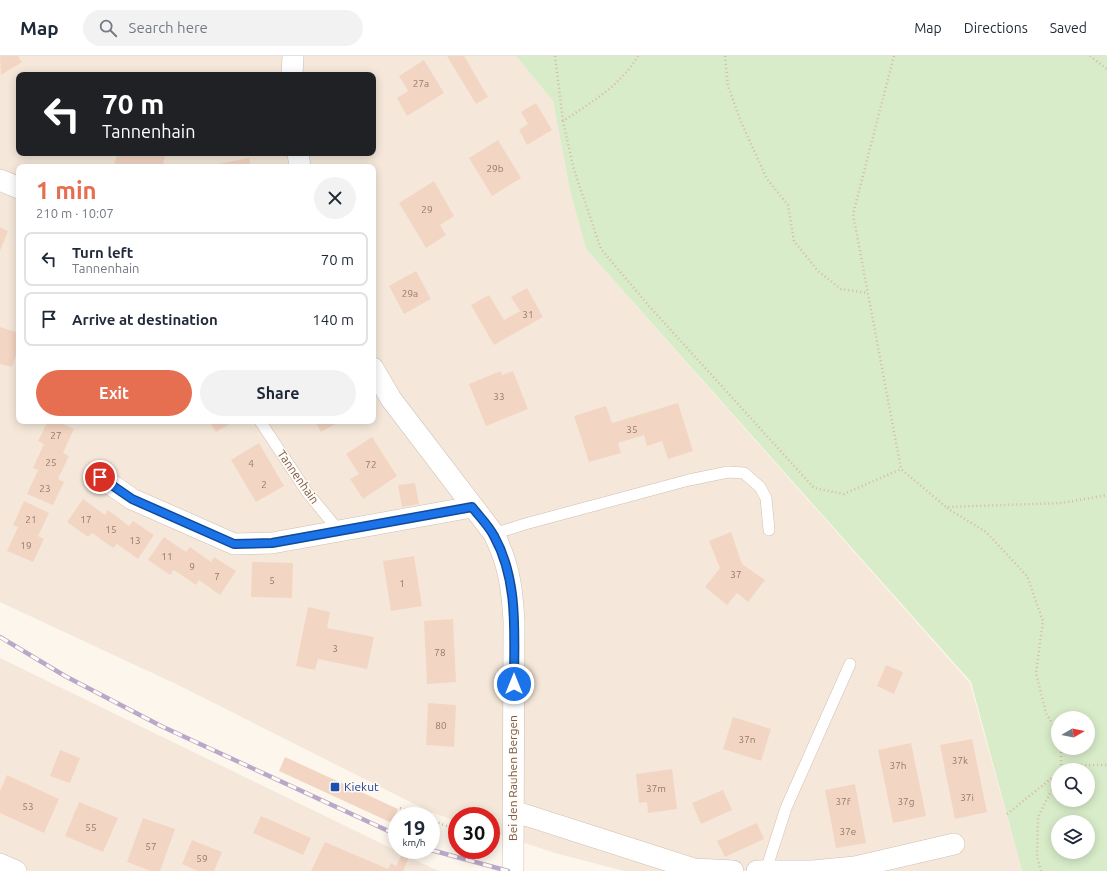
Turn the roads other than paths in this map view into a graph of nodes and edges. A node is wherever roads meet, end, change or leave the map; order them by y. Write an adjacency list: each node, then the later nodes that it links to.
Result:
1 (293, 56): 2 (street)
2 (292, 72)
3 (0, 180): 4 (street)
4 (16, 187)
5 (376, 374): 8 (street, Bei den Rauhen Bergen)
6 (262, 424): 10 (lane, Tannenhain)
7 (100, 477): 10 (street)
8 (472, 507): 10 (street); 11 (street, Bei den Rauhen Bergen)
9 (769, 530): 11 (lane)
10 (339, 531)
11 (494, 534): 13 (street, Bei den Rauhen Bergen)
12 (850, 664): 16 (lane)
13 (513, 820): 18 (street, Bei den Rauhen Bergen); 19 (street)
14 (954, 844): 21 (street)
15 (0, 864): 17 (street)
16 (766, 870): 20 (street); 21 (street)
17 (16, 871)
18 (513, 871)
19 (733, 871)
20 (758, 871)
21 (812, 871)

